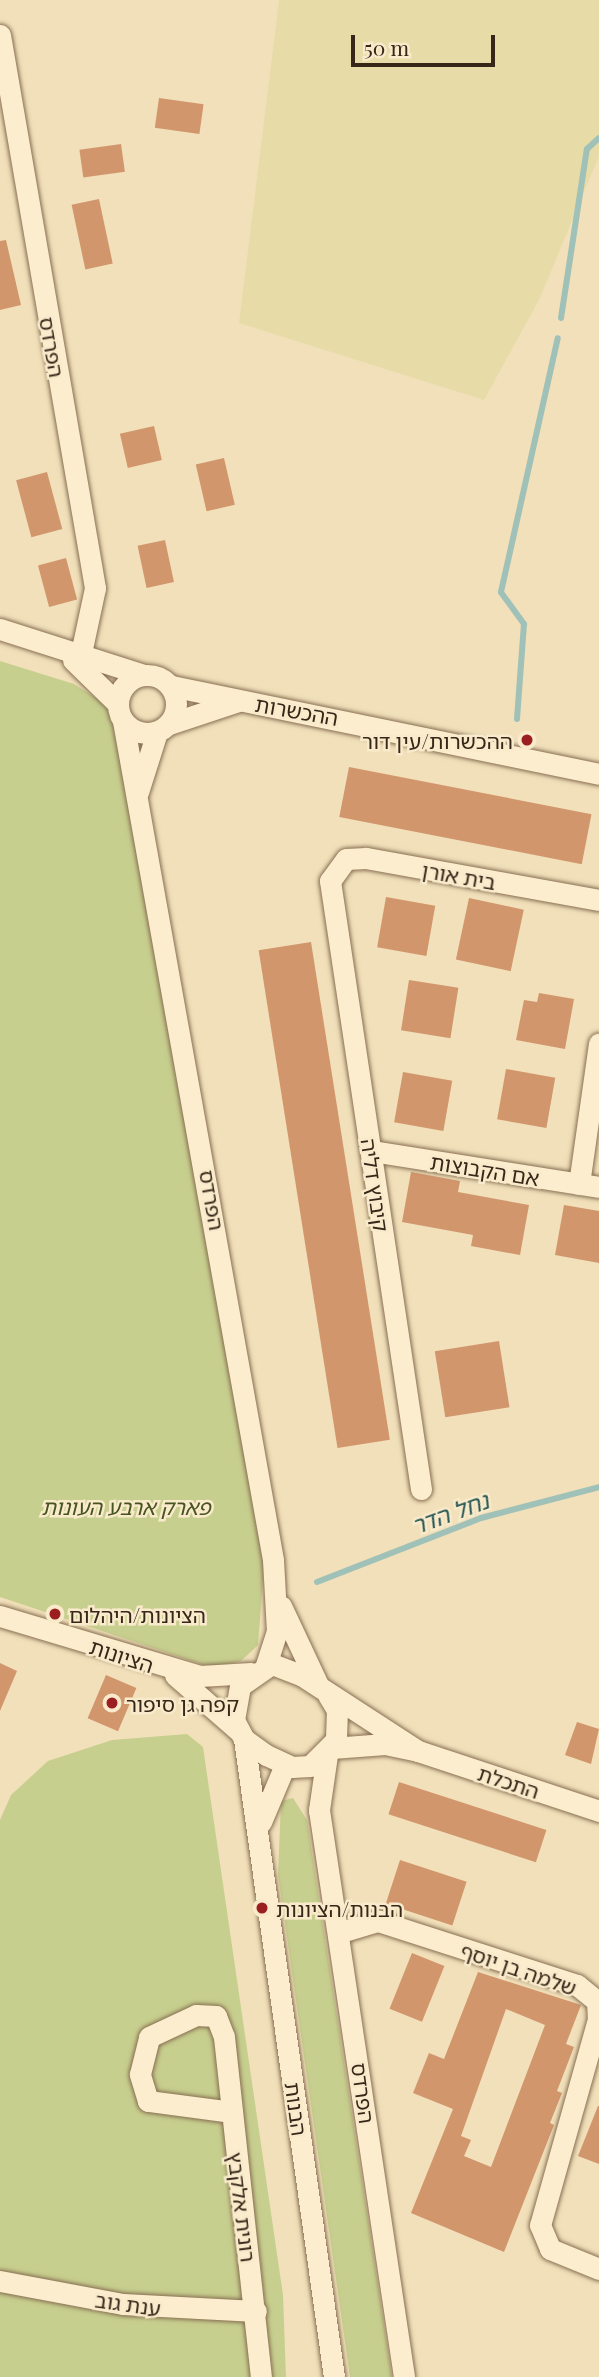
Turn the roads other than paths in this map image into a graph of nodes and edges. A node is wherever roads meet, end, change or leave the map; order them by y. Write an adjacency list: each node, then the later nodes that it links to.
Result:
1 (0, 35): 3 (street, הפרדס)
2 (0, 629): 3 (street)
3 (73, 656): 4 (street); 7 (street)
4 (144, 675): 5 (street); 7 (street)
5 (171, 686): 6 (street, ההכשרות); 8 (street)
6 (240, 700): 8 (street, ההכשרות); 9 (street, ההכשרות)
7 (120, 712): 8 (street); 10 (street, הפרדס)
8 (163, 728): 10 (street, הפרדס)
9 (599, 774)
10 (136, 801): 17 (street, הפרדס)
11 (330, 881): 12 (street, בית אורן); 14 (street, קיבוץ דליה)
12 (599, 900)
13 (599, 1043): 15 (street)
14 (372, 1151): 15 (street, אם הקבוצות); 16 (street, קיבוץ דליה)
15 (589, 1186)
16 (421, 1489)
17 (279, 1601): 20 (street, הפרדס); 21 (street, הפרדס)
18 (0, 1616): 19 (street, הציונות)
19 (164, 1668): 20 (street, הציונות); 22 (street, הציונות)
20 (258, 1669): 21 (street); 22 (street)
21 (324, 1691): 23 (street, התכלת); 24 (street)
22 (241, 1735): 25 (street); 28 (street, הבנות)
23 (418, 1751): 24 (street, התכלת); 27 (street, התכלת)
24 (329, 1752): 25 (street); 26 (street, הפרדס)
25 (288, 1766): 26 (street, הפרדס); 28 (street, הבנות)
26 (319, 1810): 29 (street, הפרדס)
27 (599, 1811)
28 (259, 1842): 35 (street, הבנות)
29 (341, 1932): 31 (street, שלמה בן יוסף); 36 (street, הפרדס)
30 (232, 2112): 30 (street, רונית אלקבץ); 33 (street, רונית אלקבץ)
31 (599, 2269)
32 (0, 2281): 33 (street, ענת גוב)
33 (256, 2311): 34 (street, רונית אלקבץ)
34 (261, 2377)
35 (334, 2377)
36 (404, 2377)

